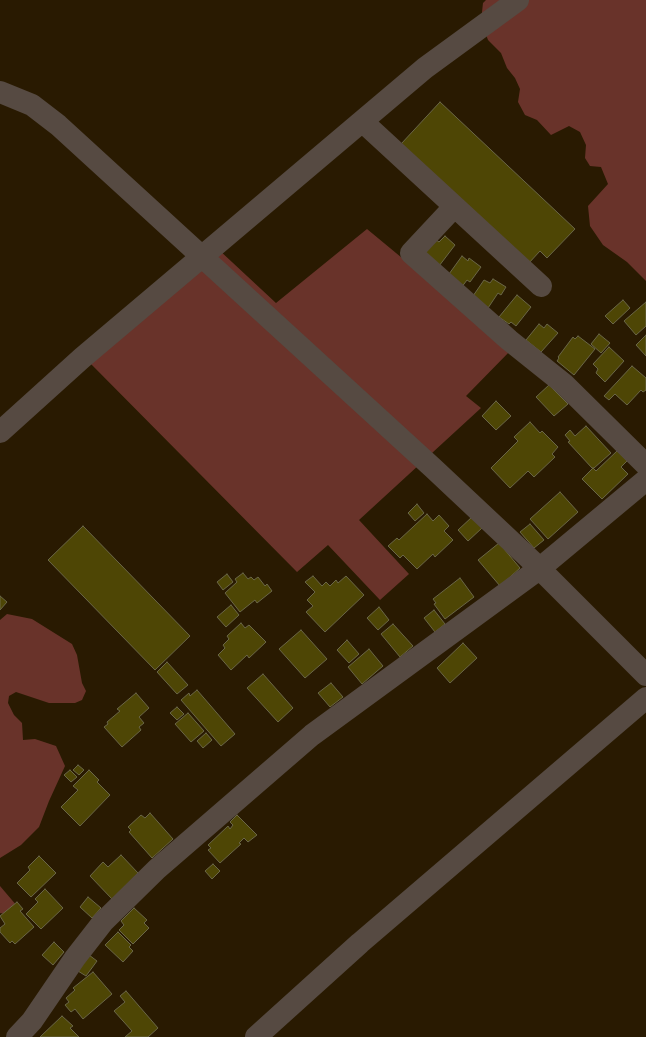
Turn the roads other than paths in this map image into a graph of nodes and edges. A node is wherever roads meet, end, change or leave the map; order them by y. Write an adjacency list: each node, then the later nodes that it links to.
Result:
1 (518, 0): 3 (street)
2 (0, 92): 5 (street)
3 (363, 122): 4 (street); 5 (street)
4 (454, 207): 6 (street); 8 (street)
5 (202, 256): 7 (street); 10 (street)
6 (541, 286)
7 (0, 432)
8 (646, 465)
9 (646, 480): 10 (street)
10 (539, 569): 11 (street); 13 (street)
11 (646, 675)
12 (646, 698): 14 (street)
13 (17, 1037)
14 (256, 1037)

